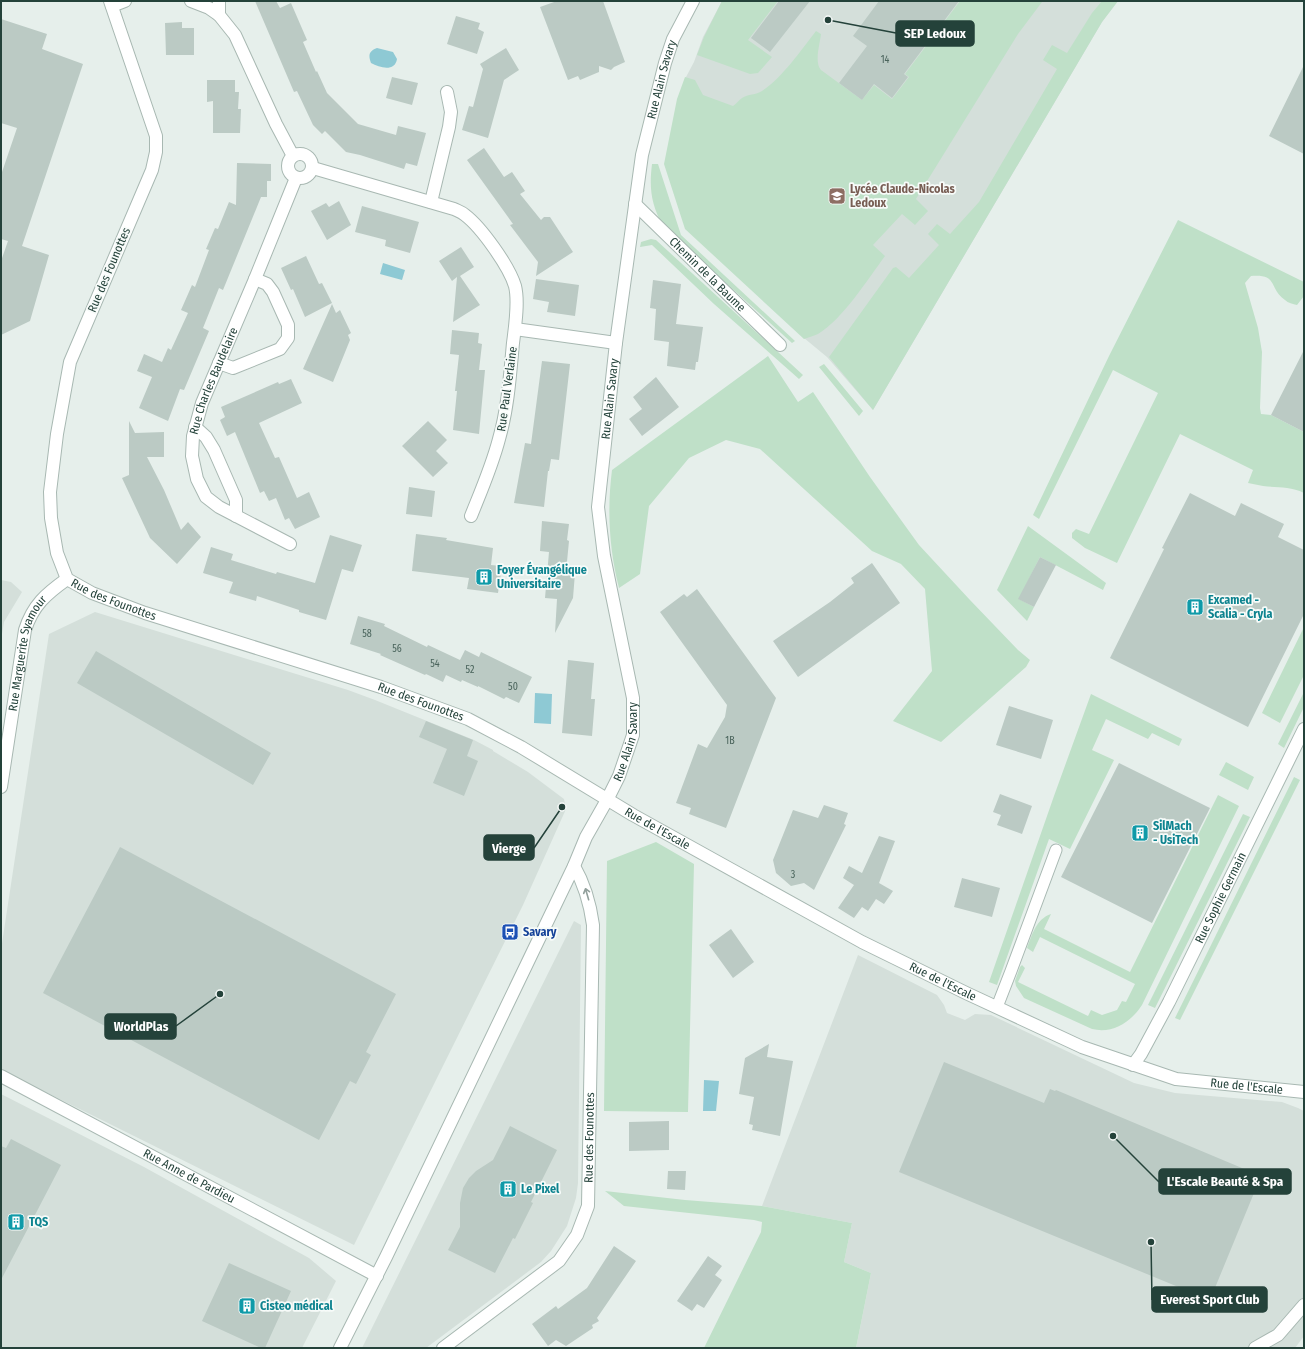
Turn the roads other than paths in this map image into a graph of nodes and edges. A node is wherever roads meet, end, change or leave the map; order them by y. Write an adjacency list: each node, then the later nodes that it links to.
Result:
1 (125, 1): 5 (street)
2 (191, 1): 6 (street)
3 (219, 1): 6 (street)
4 (692, 1): 12 (street, Rue Alain Savary)
5 (111, 4): 22 (street, Rue des Founottes)
6 (219, 15): 8 (street)
7 (447, 92): 11 (street)
8 (293, 156): 9 (street); 10 (street)
9 (313, 168): 10 (street); 11 (street, Rue Paul Verlaine)
10 (296, 178): 13 (street, Rue Charles Baudelaire)
11 (431, 202): 14 (street, Rue Paul Verlaine)
12 (635, 204): 15 (street, Rue Alain Savary); 16 (street, Chemin de la Baume)
13 (255, 279): 17 (street, Rue Charles Baudelaire); 17 (street)
14 (515, 329): 15 (street, Rue Paul Verlaine); 20 (street, Rue Paul Verlaine)
15 (616, 343): 26 (street, Rue Alain Savary)
16 (780, 345)
17 (219, 363): 18 (street, Rue Charles Baudelaire)
18 (195, 427): 19 (street); 19 (street, Rue Charles Baudelaire)
19 (236, 516): 21 (street, Rue Charles Baudelaire)
20 (471, 516)
21 (290, 544)
22 (66, 579): 24 (street, Rue Marguerite Syamour); 26 (street, Rue des Founottes)
23 (1304, 729): 30 (street, Rue Sophie Germain)
24 (3, 763): 25 (street, Rue Marguerite Syamour)
25 (1, 787)
26 (607, 800): 28 (street); 29 (street, Rue de l'Escale)
27 (1056, 850): 29 (lane)
28 (574, 866): 33 (street); 36 (street, Rue des Founottes, one-way to 28)
29 (997, 1007): 30 (street, Rue de l'Escale)
30 (1133, 1065): 32 (street, Rue de l'Escale)
31 (1, 1076): 33 (street, Rue Anne de Pardieu)
32 (1304, 1092)
33 (377, 1276): 35 (street)
34 (1304, 1304): 37 (street)
35 (340, 1348)
36 (443, 1348)
37 (1255, 1348)

